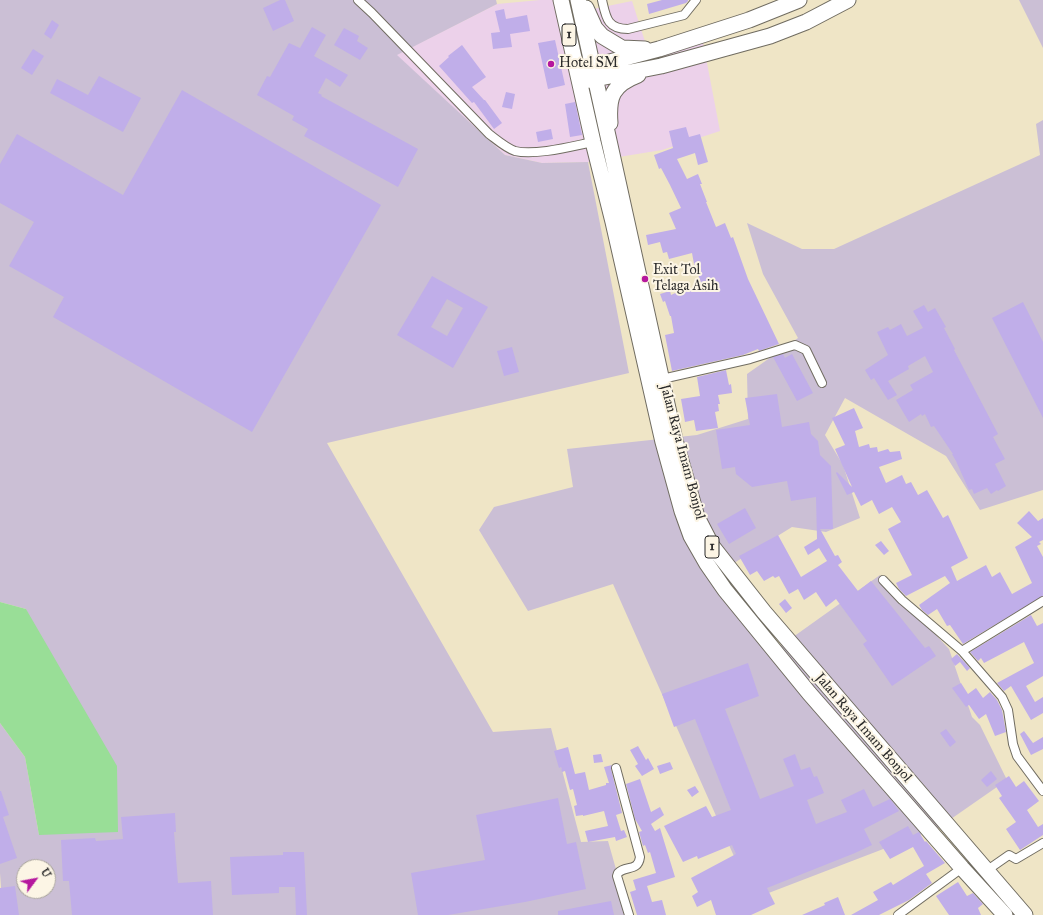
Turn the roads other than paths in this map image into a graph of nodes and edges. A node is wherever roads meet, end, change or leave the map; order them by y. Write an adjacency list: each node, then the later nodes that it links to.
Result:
1 (358, 0): 13 (street)
2 (561, 0): 12 (highway, Jalan Raya Imam Bonjol / 1)
3 (578, 0): 11 (highway, Jalan Raya Imam Bonjol / 1)
4 (583, 0): 9 (highway)
5 (602, 0): 6 (street)
6 (696, 0)
7 (799, 0): 9 (highway)
8 (848, 0): 10 (highway)
9 (659, 49): 11 (highway)
10 (661, 66): 11 (highway); 14 (highway)
11 (594, 73): 12 (highway); 14 (highway, Jalan Raya Imam Bonjol / 1)
12 (579, 76): 13 (highway, Jalan Raya Imam Bonjol / 1)
13 (593, 142): 24 (highway, Jalan Raya Imam Bonjol / 1)
14 (612, 158): 15 (highway, Jalan Raya Imam Bonjol / 1)
15 (662, 379): 16 (street); 23 (highway, Jalan Raya Imam Bonjol / 1)
16 (822, 383)
17 (883, 580): 19 (street)
18 (1043, 601): 19 (street)
19 (962, 651): 21 (street)
20 (616, 768): 26 (street)
21 (1043, 791)
22 (1043, 843): 25 (street)
23 (974, 858): 24 (highway); 25 (highway, Jalan Raya Imam Bonjol / 1)
24 (962, 868): 27 (street); 28 (highway, Jalan Raya Imam Bonjol / 1)
25 (986, 871): 29 (highway, Jalan Raya Imam Bonjol / 1)
26 (629, 915)
27 (898, 915)
28 (1005, 915)
29 (1025, 915)

